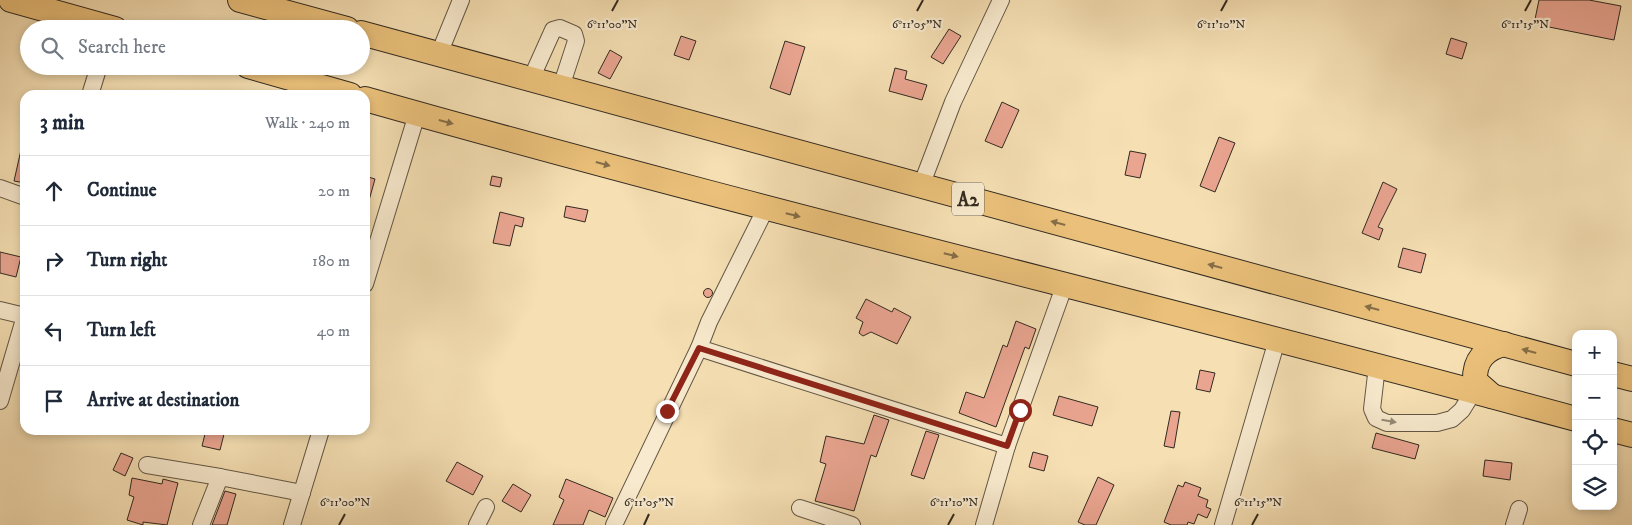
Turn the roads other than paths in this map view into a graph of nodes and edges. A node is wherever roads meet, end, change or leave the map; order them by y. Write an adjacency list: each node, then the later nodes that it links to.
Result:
1 (11, 0): 5 (highway)
2 (240, 0): 6 (highway)
3 (461, 0): 8 (street)
4 (1001, 0): 17 (street)
5 (83, 20)
6 (314, 20)
7 (370, 35): 8 (highway, A2)
8 (439, 54): 11 (highway, A2)
9 (96, 75): 13 (street)
10 (280, 75): 14 (highway)
11 (530, 79): 12 (highway, A2); 12 (street)
12 (561, 87): 17 (highway, A2)
13 (92, 90)
14 (332, 90)
15 (370, 100): 16 (highway)
16 (417, 114): 20 (highway, one-way to 20); 21 (street)
17 (921, 186): 27 (highway, A2, one-way to 17)
18 (0, 188): 19 (street)
19 (20, 195)
20 (766, 208): 22 (highway, one-way to 22); 28 (street)
21 (370, 260)
22 (1065, 284): 26 (highway); 39 (street)
23 (0, 310): 24 (street)
24 (20, 315)
25 (20, 333): 34 (street)
26 (1278, 340): 30 (highway); 52 (street)
27 (1504, 344): 29 (highway, A2, one-way to 27); 33 (highway)
28 (699, 348): 39 (street); 49 (street)
29 (1572, 363)
30 (1376, 366): 33 (highway); 33 (street, one-way to 33)
31 (1617, 375): 32 (highway)
32 (1632, 379)
33 (1482, 394): 35 (highway)
34 (0, 401)
35 (1572, 419)
36 (1617, 431): 38 (highway)
37 (319, 435): 42 (street)
38 (1632, 435)
39 (1007, 446): 51 (street)
40 (146, 465): 41 (street)
41 (220, 477): 42 (street); 46 (street)
42 (302, 493): 47 (street)
43 (486, 507): 48 (street)
44 (800, 508): 50 (street)
45 (1519, 509): 53 (street)
46 (200, 525)
47 (292, 525)
48 (477, 525)
49 (614, 525)
50 (852, 525)
51 (984, 525)
52 (1223, 525)
53 (1514, 525)

